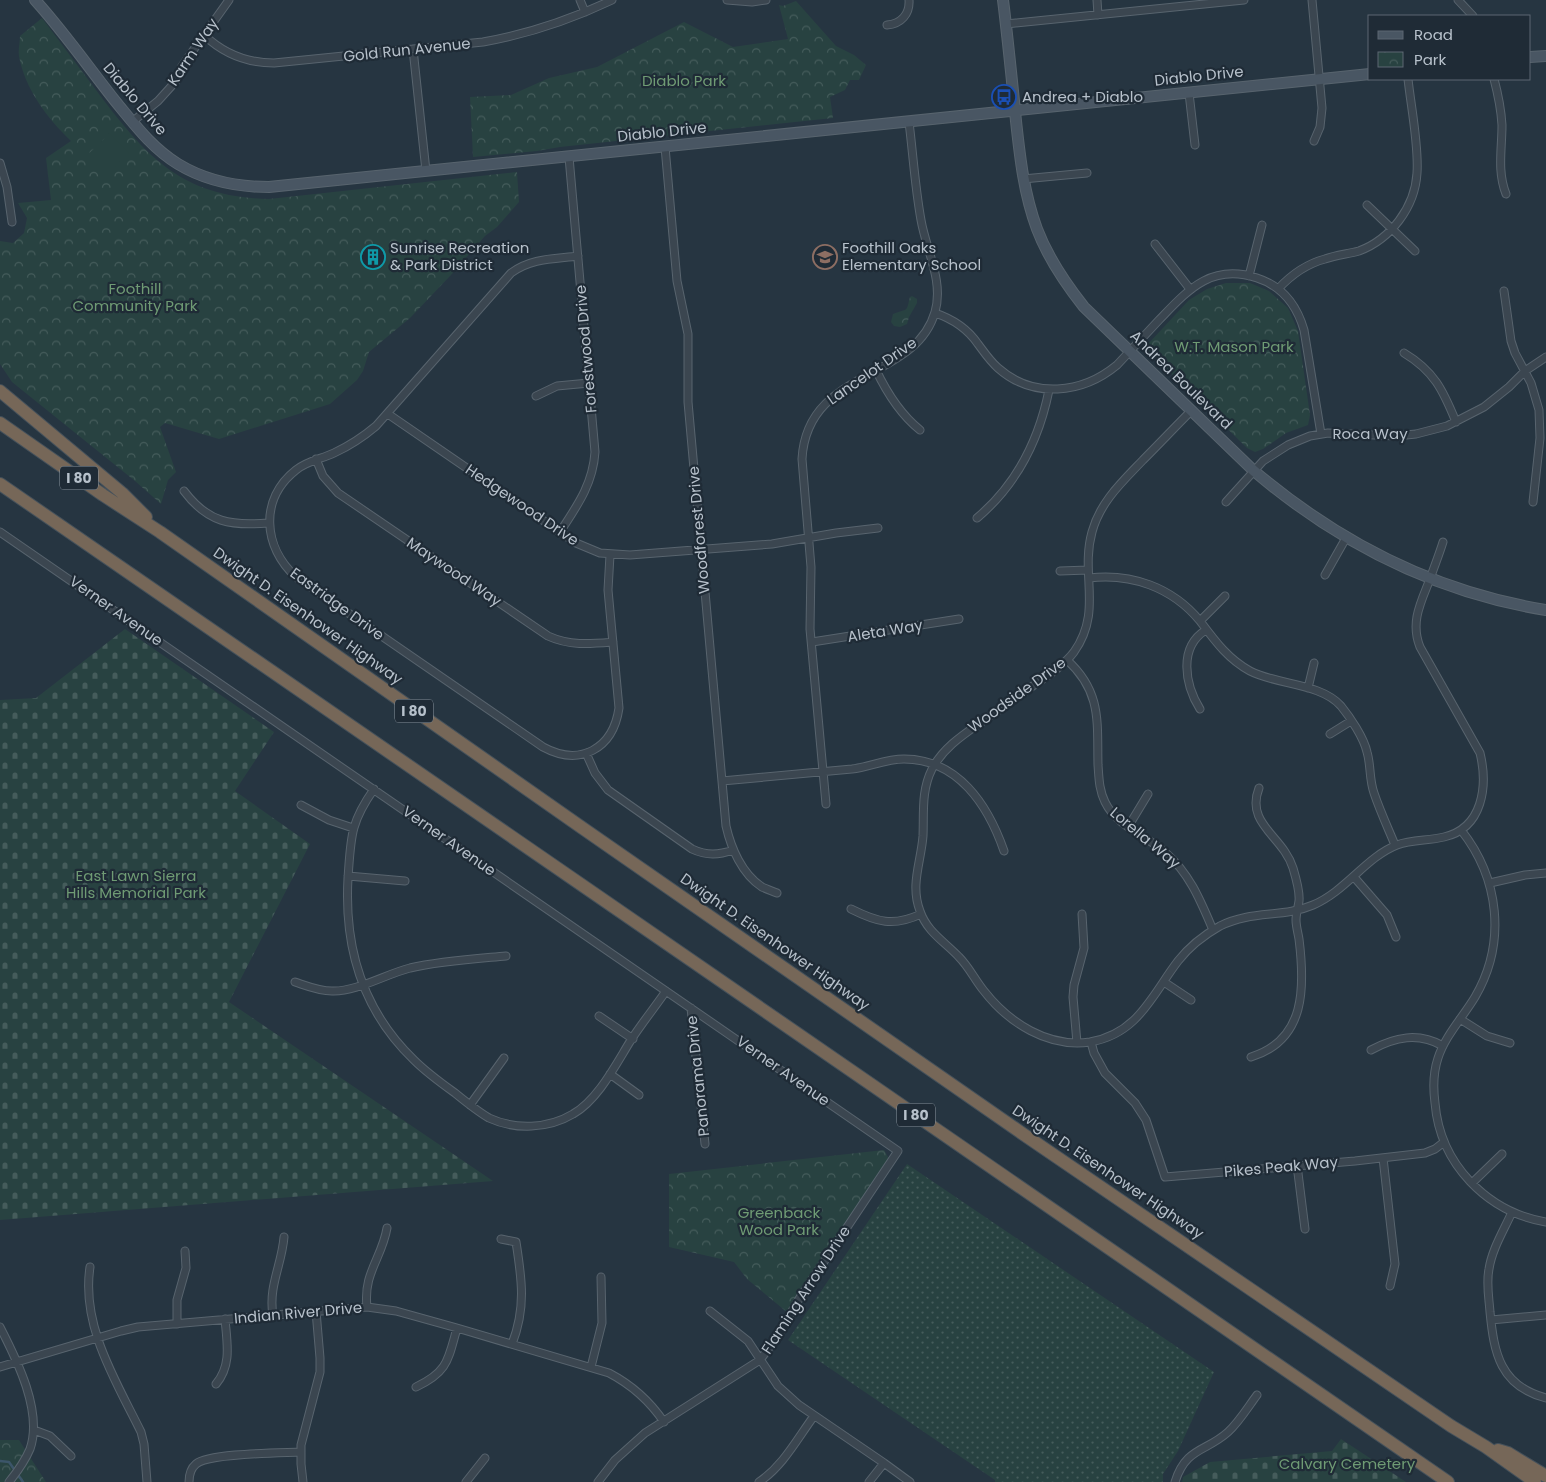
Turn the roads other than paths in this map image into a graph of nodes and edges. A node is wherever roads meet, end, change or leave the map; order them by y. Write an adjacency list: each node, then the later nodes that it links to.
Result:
1 (35, 0): 29 (street, Diablo Drive)
2 (229, 0): 19 (street, Karm Way)
3 (580, 0): 14 (street)
4 (612, 0): 14 (street, Gold Run Avenue)
5 (727, 0): 6 (street)
6 (766, 0)
7 (909, 0): 18 (street)
8 (1003, 0): 17 (street, Andrea Boulevard)
9 (1097, 0): 15 (street)
10 (1244, 0): 13 (street)
11 (1312, 0): 24 (street)
12 (1458, 0): 16 (street)
13 (1193, 3): 15 (street)
14 (585, 12): 20 (street, Gold Run Avenue)
15 (1098, 15): 17 (street)
16 (1472, 15)
17 (1006, 24): 28 (street, Andrea Boulevard)
18 (887, 25)
19 (204, 34): 20 (street, Gold Run Avenue); 29 (street, Karm Way)
20 (413, 49): 36 (street)
21 (1546, 56): 22 (street)
22 (1531, 57)
23 (1368, 74): 24 (street, Diablo Drive)
24 (1320, 79): 27 (street, Diablo Drive); 31 (street)
25 (1408, 80): 43 (street)
26 (1494, 80): 39 (street)
27 (1189, 92): 28 (street, Diablo Drive); 32 (street)
28 (1015, 111): 30 (street, Diablo Drive); 38 (street, Andrea Boulevard)
29 (132, 122): 36 (street, Diablo Drive)
30 (909, 122): 33 (street, Diablo Drive); 51 (street, Lancelot Drive)
31 (1314, 141)
32 (1195, 145)
33 (665, 147): 34 (street, Diablo Drive); 84 (street, Woodforest Drive)
34 (569, 157): 36 (street, Diablo Drive); 46 (street, Forestwood Drive)
35 (0, 163): 41 (street)
36 (426, 171)
37 (1087, 173): 38 (street)
38 (1023, 179): 52 (street, Andrea Boulevard)
39 (1506, 194)
40 (1367, 205): 43 (street)
41 (12, 222)
42 (1262, 225): 47 (street)
43 (1392, 229): 45 (street); 49 (street)
44 (1155, 244): 48 (street)
45 (1414, 251)
46 (578, 256): 57 (street, Forestwood Drive); 62 (street, Eastridge Drive)
47 (1249, 276): 48 (street); 49 (street)
48 (1190, 289): 52 (street)
49 (1278, 289): 66 (street)
50 (1504, 291): 56 (street)
51 (935, 313): 55 (street, Lancelot Drive); 58 (street)
52 (1130, 352): 58 (street); 61 (street, Andrea Boulevard)
53 (1404, 353): 63 (street)
54 (1546, 357): 56 (street, Roca Way)
55 (876, 370): 65 (street); 81 (street, Lancelot Drive)
56 (1526, 371): 63 (street, Roca Way); 73 (street)
57 (589, 383): 60 (street); 80 (street, Forestwood Drive)
58 (1049, 390): 75 (street)
59 (0, 391): 79 (highway)
60 (536, 396)
61 (1191, 411): 68 (street, Andrea Boulevard); 86 (street, Woodside Drive)
62 (388, 414): 67 (street, Eastridge Drive); 80 (street, Hedgewood Drive)
63 (1456, 422): 66 (street, Roca Way)
64 (0, 423): 79 (highway, Dwight D. Eisenhower Highway / I 80)
65 (920, 430)
66 (1321, 434): 68 (street, Roca Way)
67 (316, 460): 76 (street, Eastridge Drive); 96 (street, Maywood Way)
68 (1254, 470): 72 (street, Roca Way); 82 (street, Andrea Boulevard)
69 (0, 484): 74 (highway, I 80)
70 (0, 491): 74 (highway)
71 (184, 491): 76 (street)
72 (1226, 502)
73 (1533, 502)
74 (28, 504): 207 (highway, I 80)
75 (977, 518)
76 (268, 523): 104 (street, Eastridge Drive)
77 (878, 528): 81 (street, Hedgewood Drive)
78 (0, 532): 108 (street, Verner Avenue)
79 (160, 532): 191 (highway, Dwight D. Eisenhower Highway / I 80)
80 (560, 532): 85 (street, Hedgewood Drive)
81 (809, 538): 84 (street, Hedgewood Drive); 97 (street, Lancelot Drive)
82 (1346, 538): 88 (street); 90 (street, Andrea Boulevard)
83 (1443, 542): 90 (street)
84 (701, 550): 85 (street, Hedgewood Drive); 107 (street, Woodforest Drive)
85 (610, 555): 96 (street)
86 (1088, 570): 87 (street); 89 (street, Woodside Drive)
87 (1060, 571)
88 (1325, 575)
89 (1089, 578): 94 (street); 98 (street, Woodside Drive)
90 (1430, 579): 92 (street, Andrea Boulevard); 115 (street)
91 (1225, 596): 94 (street)
92 (1546, 610)
93 (959, 619): 97 (street, Aleta Way)
94 (1200, 621): 95 (street)
95 (1206, 630): 100 (street); 101 (street)
96 (613, 642): 104 (street)
97 (812, 642): 106 (street, Lancelot Drive)
98 (1067, 660): 105 (street, Woodside Drive); 113 (street, Lorella Way)
99 (1314, 662): 100 (street)
100 (1308, 688): 102 (street)
101 (1200, 709)
102 (1351, 721): 103 (street); 116 (street)
103 (1330, 734)
104 (586, 754): 117 (street)
105 (934, 764): 106 (street); 118 (street); 127 (street, Woodside Drive)
106 (823, 772): 107 (street); 111 (street, Lancelot Drive)
107 (722, 781): 117 (street, Woodforest Drive)
108 (374, 788): 114 (street); 135 (street, Verner Avenue)
109 (1259, 788): 126 (street)
110 (1148, 794): 113 (street)
111 (826, 804)
112 (301, 805): 114 (street)
113 (1128, 827): 129 (street, Lorella Way)
114 (353, 828): 120 (street)
115 (1461, 830): 116 (street); 123 (street)
116 (1396, 845): 121 (street)
117 (733, 850): 124 (street, Woodforest Drive)
118 (1004, 851)
119 (1546, 873): 123 (street)
120 (348, 876): 122 (street); 134 (street)
121 (1354, 877): 126 (street); 130 (street)
122 (405, 880)
123 (1490, 883): 139 (street)
124 (777, 893)
125 (851, 910): 127 (street)
126 (1297, 910): 129 (street); 146 (street)
127 (921, 914): 142 (street)
128 (1082, 914): 142 (street)
129 (1213, 930): 133 (street)
130 (1396, 937)
131 (506, 956): 134 (street)
132 (295, 982): 134 (street)
133 (1164, 982): 136 (street); 141 (street)
134 (362, 984): 150 (street)
135 (666, 991): 137 (street, Verner Avenue); 140 (street)
136 (1191, 1000)
137 (691, 1008): 152 (street, Panorama Drive); 153 (street, Verner Avenue)
138 (599, 1016): 140 (street)
139 (1460, 1020): 143 (street); 144 (street)
140 (632, 1039): 148 (street)
141 (1090, 1042): 142 (street); 156 (street, Pikes Peak Way)
142 (1077, 1043)
143 (1510, 1043)
144 (1443, 1046): 145 (street); 151 (street)
145 (1371, 1050)
146 (1251, 1057)
147 (504, 1058): 150 (street)
148 (610, 1074): 149 (street); 150 (street)
149 (639, 1096)
150 (470, 1105)
151 (1444, 1142): 155 (street, Pikes Peak Way); 157 (street)
152 (705, 1144)
153 (898, 1150): 180 (street, Flaming Arrow Drive)
154 (1502, 1154): 157 (street)
155 (1383, 1158): 156 (street, Pikes Peak Way); 167 (street)
156 (1297, 1165): 161 (street)
157 (1472, 1183): 158 (street)
158 (1512, 1212): 159 (street); 174 (street)
159 (1546, 1222)
160 (387, 1228): 168 (street)
161 (1305, 1229)
162 (284, 1237): 171 (street)
163 (501, 1239): 179 (street)
164 (185, 1251): 175 (street)
165 (90, 1267): 178 (street)
166 (601, 1277): 183 (street)
167 (1390, 1286)
168 (367, 1307): 169 (street, Indian River Drive); 177 (street, Indian River Drive)
169 (316, 1311): 171 (street, Indian River Drive); 192 (street)
170 (710, 1311): 180 (street)
171 (273, 1315): 173 (street, Indian River Drive)
172 (1546, 1315): 174 (street)
173 (225, 1319): 175 (street, Indian River Drive); 184 (street)
174 (1491, 1320): 187 (street)
175 (177, 1324): 178 (street, Indian River Drive)
176 (0, 1327): 181 (street)
177 (457, 1328): 179 (street, Indian River Drive); 185 (street)
178 (97, 1338): 181 (street, Indian River Drive); 198 (street)
179 (512, 1344): 183 (street, Indian River Drive)
180 (760, 1360): 188 (street); 189 (street, Flaming Arrow Drive)
181 (17, 1362): 182 (street, Indian River Drive); 190 (street)
182 (0, 1367)
183 (591, 1367): 189 (street, Indian River Drive)
184 (216, 1384)
185 (416, 1387)
186 (1257, 1395): 206 (street)
187 (1546, 1398)
188 (814, 1416): 195 (street); 203 (street)
189 (664, 1422): 202 (street, Flaming Arrow Drive)
190 (34, 1430): 193 (street); 197 (street)
191 (1486, 1447): 196 (highway); 208 (highway, Dwight D. Eisenhower Highway / I 80)
192 (301, 1452): 199 (street); 200 (street)
193 (71, 1456)
194 (485, 1458): 201 (street)
195 (884, 1462): 204 (street); 205 (street)
196 (1546, 1476)
197 (9, 1481)
198 (147, 1482)
199 (189, 1482)
200 (302, 1482)
201 (466, 1482)
202 (598, 1482)
203 (759, 1482)
204 (869, 1482)
205 (910, 1482)
206 (1175, 1482)
207 (1448, 1482)
208 (1535, 1482)

